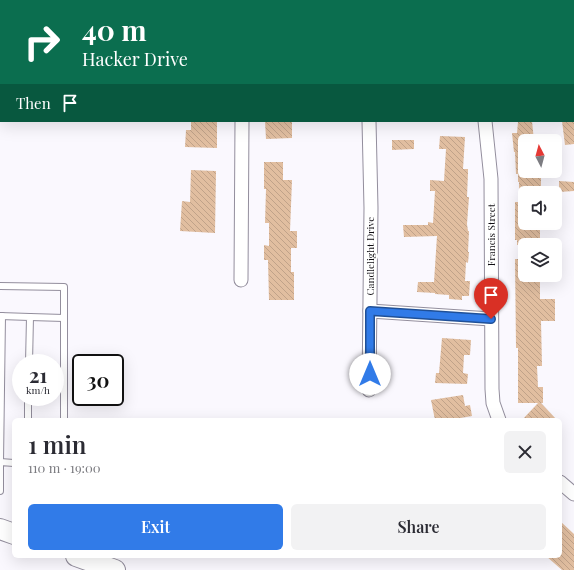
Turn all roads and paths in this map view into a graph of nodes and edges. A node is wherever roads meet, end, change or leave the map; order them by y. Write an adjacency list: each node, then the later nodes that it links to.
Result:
1 (242, 122): 4 (street)
2 (369, 122): 6 (street, Candlelight Drive)
3 (485, 122): 10 (street, Francis Street)
4 (240, 280)
5 (0, 286): 9 (lane)
6 (370, 311): 10 (street); 13 (street, Candlelight Drive)
7 (1, 316): 8 (lane); 12 (lane)
8 (30, 317): 9 (lane); 11 (lane)
9 (64, 318): 16 (lane)
10 (491, 319): 17 (street, Francis Street)
11 (29, 354)
12 (0, 379): 18 (lane)
13 (369, 390)
14 (28, 406): 15 (lane)
15 (28, 418)
16 (64, 418)
17 (498, 418)
18 (0, 462): 19 (lane); 21 (lane)
19 (12, 463)
20 (562, 484): 22 (street)
21 (0, 491)
22 (574, 494)
23 (0, 529): 24 (main road)
24 (12, 533)
25 (86, 562): 26 (main road)
26 (115, 570)

